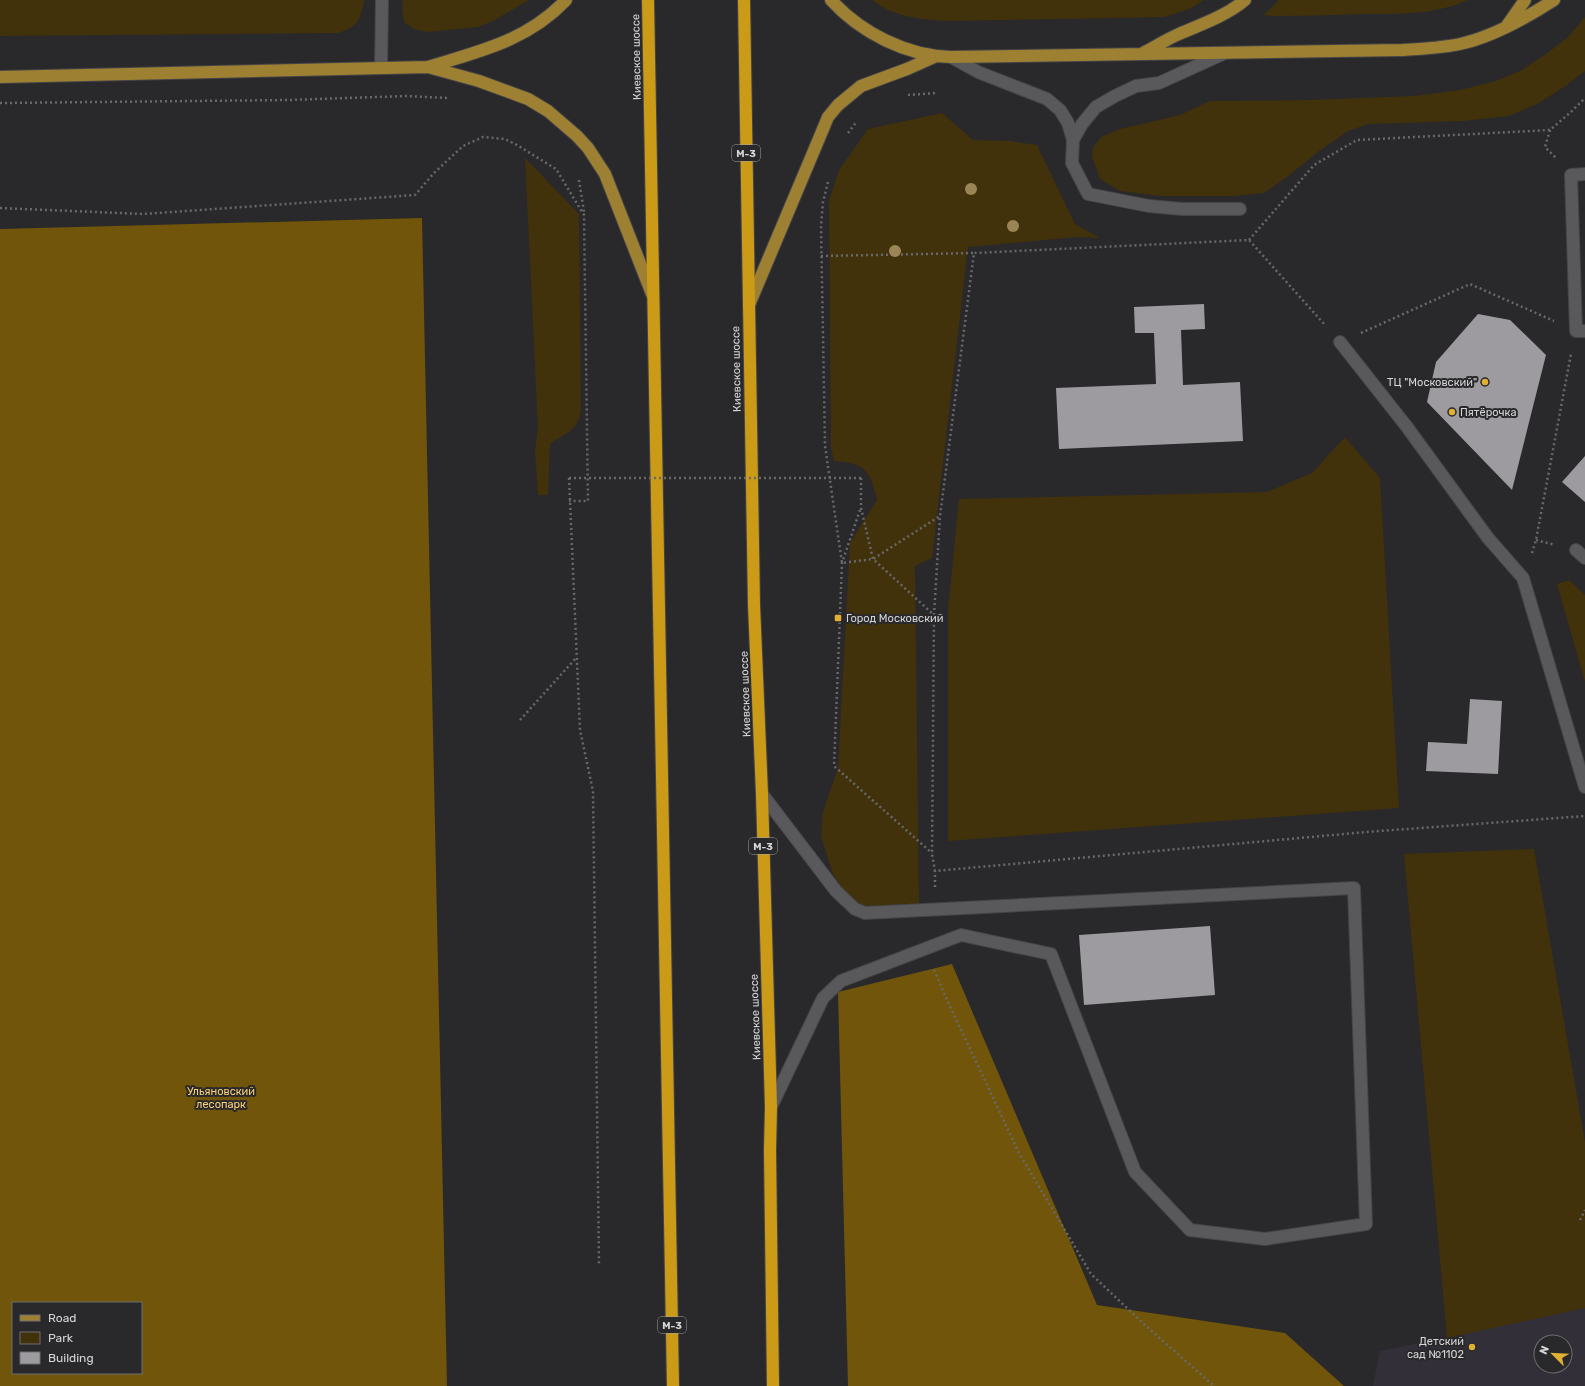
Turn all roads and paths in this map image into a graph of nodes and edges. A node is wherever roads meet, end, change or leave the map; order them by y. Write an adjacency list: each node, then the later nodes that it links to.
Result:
1 (382, 0): 15 (lane)
2 (566, 0): 14 (main road)
3 (648, 0): 36 (highway, Киевское шоссе / М-3)
4 (744, 0): 37 (highway, Киевское шоссе / М-3)
5 (831, 0): 12 (main road)
6 (1245, 0): 11 (main road)
7 (1525, 0): 9 (main road)
8 (1554, 0): 9 (main road)
9 (1505, 27): 10 (main road)
10 (1225, 52): 11 (main road); 25 (lane)
11 (1140, 54): 13 (main road)
12 (934, 57): 13 (main road); 37 (main road)
13 (951, 57): 25 (lane)
14 (428, 67): 15 (main road); 36 (main road)
15 (381, 68): 16 (main road)
16 (0, 77)
17 (936, 93): 18 (path)
18 (901, 96)
19 (1585, 98): 23 (path)
20 (454, 99): 21 (path)
21 (0, 103)
22 (859, 120): 24 (path)
23 (1550, 130): 29 (path); 33 (path)
24 (846, 136)
25 (1073, 140): 31 (lane)
26 (577, 173): 32 (path)
27 (1585, 174): 29 (lane)
28 (829, 175): 35 (path)
29 (1571, 175): 38 (lane)
30 (0, 208): 32 (path)
31 (1240, 209)
32 (584, 215): 40 (path)
33 (1249, 240): 34 (path); 39 (path)
34 (974, 253): 35 (path); 42 (path)
35 (821, 256): 44 (path)
36 (654, 298): 60 (highway, Киевское шоссе / М-3)
37 (748, 306): 50 (highway, Киевское шоссе / М-3)
38 (1580, 331): 39 (path); 45 (path)
39 (1340, 342): 45 (lane)
40 (569, 501): 41 (path, bridge); 47 (path)
41 (861, 508): 43 (path); 44 (path)
42 (940, 516): 43 (path); 46 (path)
43 (873, 559): 44 (path); 46 (path)
44 (842, 563): 52 (path)
45 (1523, 578): 49 (lane)
46 (934, 615): 52 (path)
47 (577, 658): 48 (path); 59 (path)
48 (520, 720)
49 (1585, 787)
50 (762, 794): 54 (lane); 56 (highway, Киевское шоссе / М-3)
51 (1585, 816): 53 (path)
52 (932, 854): 53 (path)
53 (935, 871): 54 (path)
54 (934, 910): 55 (lane)
55 (934, 945): 56 (lane); 62 (path)
56 (771, 1107): 61 (highway, Киевское шоссе / М-3)
57 (1585, 1210): 58 (path)
58 (1580, 1220)
59 (599, 1264)
60 (673, 1386)
61 (773, 1386)
62 (1214, 1386)

